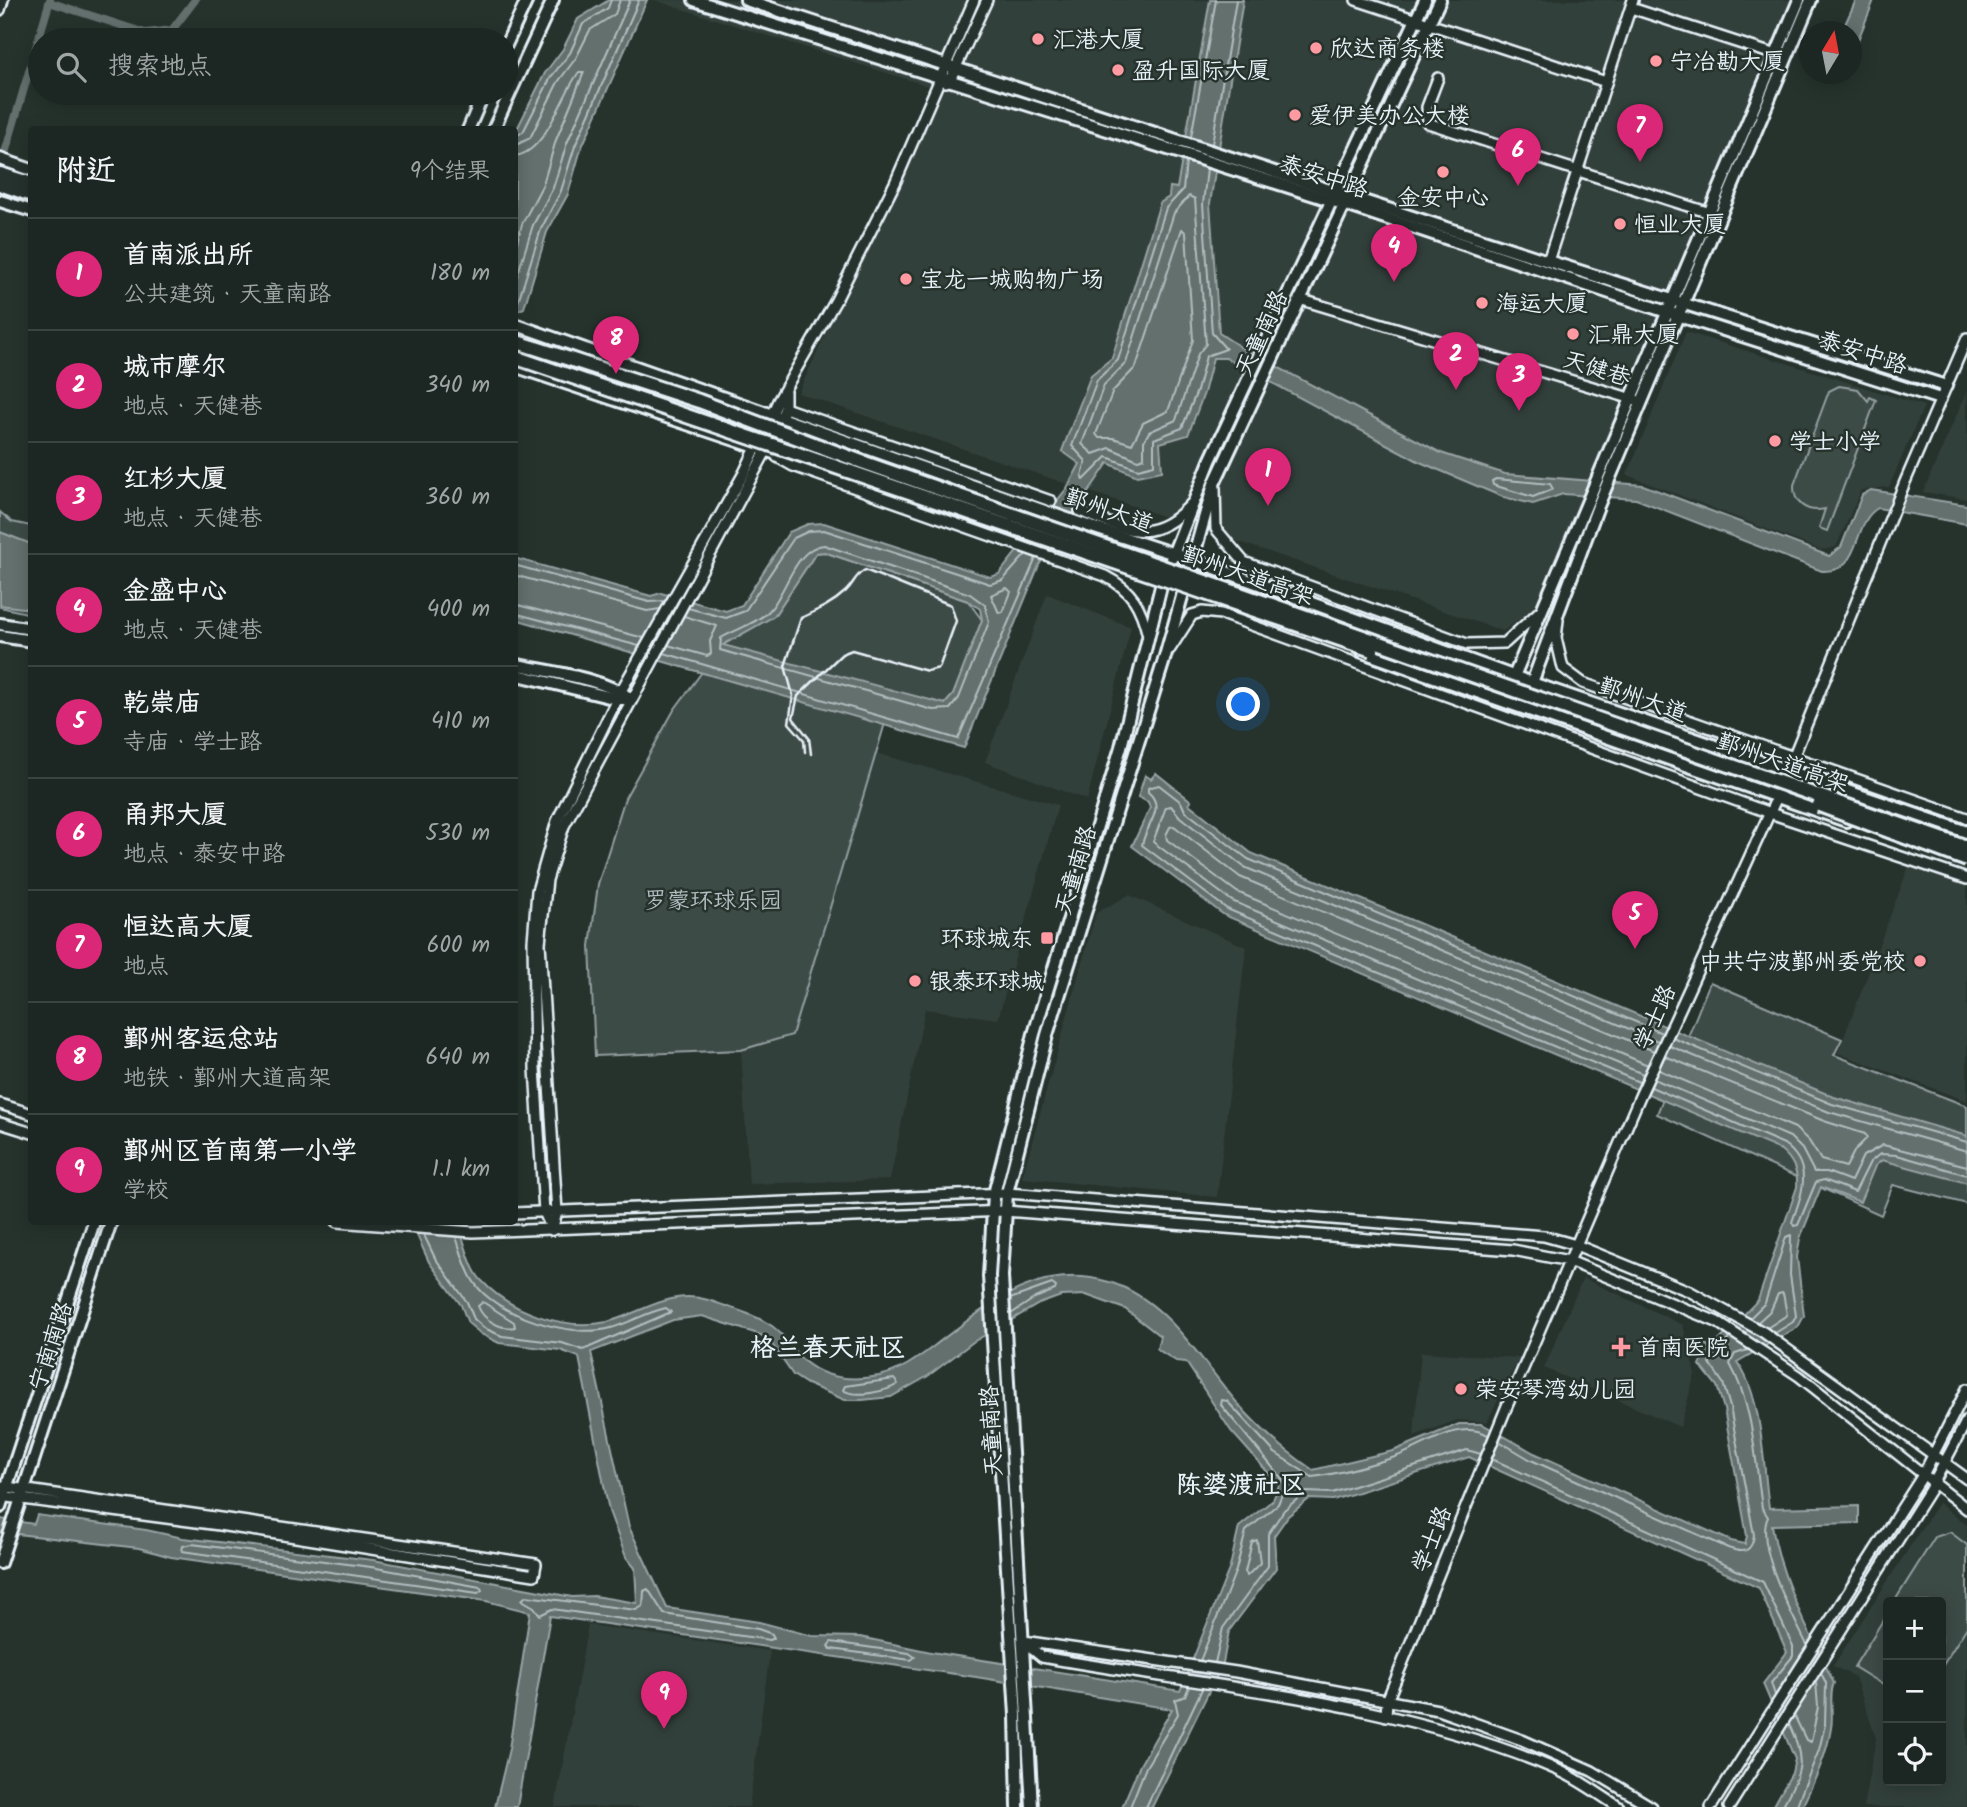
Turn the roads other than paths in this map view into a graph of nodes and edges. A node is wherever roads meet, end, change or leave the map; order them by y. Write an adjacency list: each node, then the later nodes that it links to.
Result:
1 (3, 0): 14 (street)
2 (527, 0): 17 (main road)
3 (553, 0): 20 (main road)
4 (694, 0): 22 (main road, 泰安中路)
5 (746, 0): 19 (main road, 泰安中路)
6 (974, 0): 19 (street)
7 (987, 0): 19 (street)
8 (1356, 0): 15 (street)
9 (1425, 0): 15 (main road, 天童南路)
10 (1440, 0): 16 (main road, 天童南路)
11 (1799, 0): 18 (main road)
12 (1811, 0): 43 (main road)
13 (1632, 4): 18 (street); 23 (street)
14 (0, 10)
15 (1416, 20): 16 (street); 36 (main road, 天童南路)
16 (1429, 24): 23 (street); 37 (main road, 天童南路)
17 (514, 28)
18 (1776, 55): 40 (main road)
19 (950, 67): 22 (street); 28 (main road, 泰安中路)
20 (518, 76)
21 (1438, 78): 31 (street)
22 (942, 81): 28 (main road, 泰安中路); 53 (street)
23 (1606, 82): 31 (street)
24 (479, 105): 26 (main road)
25 (505, 105): 27 (main road)
26 (470, 126)
27 (495, 126)
28 (1187, 150): 36 (main road, 泰安中路)
29 (0, 159): 30 (main road)
30 (28, 169)
31 (1578, 171): 40 (street); 41 (street)
32 (0, 174): 33 (highway)
33 (28, 183)
34 (0, 184): 35 (highway)
35 (28, 194)
36 (1334, 195): 37 (main road, 泰安中路); 56 (main road, 天童南路)
37 (1348, 200): 41 (main road, 泰安中路); 42 (main road, 天童南路); 44 (main road, 泰安中路)
38 (1, 202): 39 (main road)
39 (28, 210)
40 (1710, 213): 43 (main road)
41 (1548, 261): 43 (main road, 泰安中路)
42 (1299, 299): 52 (street, 天健巷); 55 (main road, 天童南路)
43 (1678, 301): 44 (main road); 50 (main road, 泰安中路)
44 (1673, 314): 51 (main road, 泰安中路); 52 (main road)
45 (520, 326): 53 (main road, 鄞州大道)
46 (1967, 338): 50 (street, 学士路)
47 (518, 342): 86 (highway, 鄞州大道高架, bridge)
48 (518, 358): 87 (highway, 鄞州大道高架, bridge)
49 (518, 367): 54 (main road, 鄞州大道)
50 (1946, 386): 51 (street, 学士路)
51 (1940, 399): 80 (street, 学士路)
52 (1637, 400): 64 (main road); 65 (main road)
53 (779, 413): 54 (street); 57 (street); 58 (main road, 鄞州大道)
54 (762, 449): 59 (main road, 鄞州大道); 76 (street); 77 (street)
55 (1214, 484): 61 (main road, 天童南路); 65 (street)
56 (1198, 497): 58 (street); 60 (main road, 天童南路)
57 (1051, 501)
58 (1078, 517): 60 (main road, 鄞州大道)
59 (1020, 540): 62 (main road, 鄞州大道, bridge); 70 (street)
60 (1173, 553): 61 (main road, 鄞州大道); 62 (main road, 天童南路)
61 (1193, 560): 63 (main road, 天童南路); 74 (main road, 鄞州大道)
62 (1162, 582): 63 (main road, 鄞州大道); 70 (main road, 天童南路)
63 (1184, 590): 71 (main road, 天童南路); 78 (main road, 鄞州大道)
64 (1560, 607): 75 (main road); 80 (street, 鄞州大道)
65 (1542, 609): 74 (main road)
66 (0, 624): 67 (main road)
67 (28, 628)
68 (0, 636): 69 (main road)
69 (28, 640)
70 (1144, 653): 94 (main road, 天童南路)
71 (1164, 660): 83 (street); 93 (main road, 天童南路)
72 (518, 665): 76 (main road)
73 (518, 675): 76 (main road)
74 (1514, 676): 75 (main road, 鄞州大道); 78 (main road)
75 (1532, 683): 79 (main road); 81 (main road, 鄞州大道)
76 (619, 695): 77 (main road); 96 (street)
77 (631, 699): 97 (street)
78 (1504, 701): 79 (main road, 鄞州大道)
79 (1523, 707): 82 (main road, 鄞州大道)
80 (1792, 758): 81 (street, 学士路); 84 (street, 鄞州大道)
81 (1788, 772): 82 (street, 学士路); 85 (main road, 鄞州大道)
82 (1777, 797): 83 (street, 学士路); 87 (main road, 鄞州大道)
83 (1770, 813): 88 (street); 104 (street, 学士路)
84 (1967, 818)
85 (1967, 832)
86 (1967, 848)
87 (1967, 862)
88 (1967, 879)
89 (0, 1104): 90 (street)
90 (28, 1113)
91 (0, 1123): 92 (street)
92 (28, 1132)
93 (1007, 1193): 94 (street); 95 (main road, 天童南路); 104 (street)
94 (994, 1194): 97 (street); 98 (main road, 天童南路)
95 (1005, 1211): 98 (street); 105 (street); 117 (main road, 天童南路)
96 (544, 1212): 97 (street); 99 (street); 103 (street)
97 (557, 1212): 103 (street)
98 (993, 1212): 103 (street); 120 (main road, 天童南路)
99 (518, 1213)
100 (93, 1225): 114 (main road, 宁南南路)
101 (110, 1225): 113 (main road, 宁南南路)
102 (368, 1225): 103 (street)
103 (552, 1230)
104 (1576, 1245): 105 (street, 学士路); 108 (street)
105 (1569, 1261): 110 (street); 118 (street, 学士路)
106 (1967, 1389): 108 (street)
107 (1967, 1420): 109 (street)
108 (1934, 1454): 109 (street); 110 (street)
109 (1945, 1462): 111 (street); 112 (street)
110 (1923, 1475): 112 (street); 124 (street)
111 (1967, 1479)
112 (1934, 1483): 115 (street); 125 (street)
113 (23, 1493): 113 (street); 114 (street); 116 (main road, 宁南南路)
114 (2, 1494)
115 (1967, 1509)
116 (0, 1563)
117 (1024, 1646): 118 (street); 119 (street); 121 (main road, 天童南路)
118 (1387, 1701): 119 (street, 学士路); 123 (street)
119 (1386, 1716): 122 (street)
120 (1018, 1807)
121 (1032, 1807)
122 (1619, 1807)
123 (1652, 1807)
124 (1711, 1807)
125 (1729, 1807)

